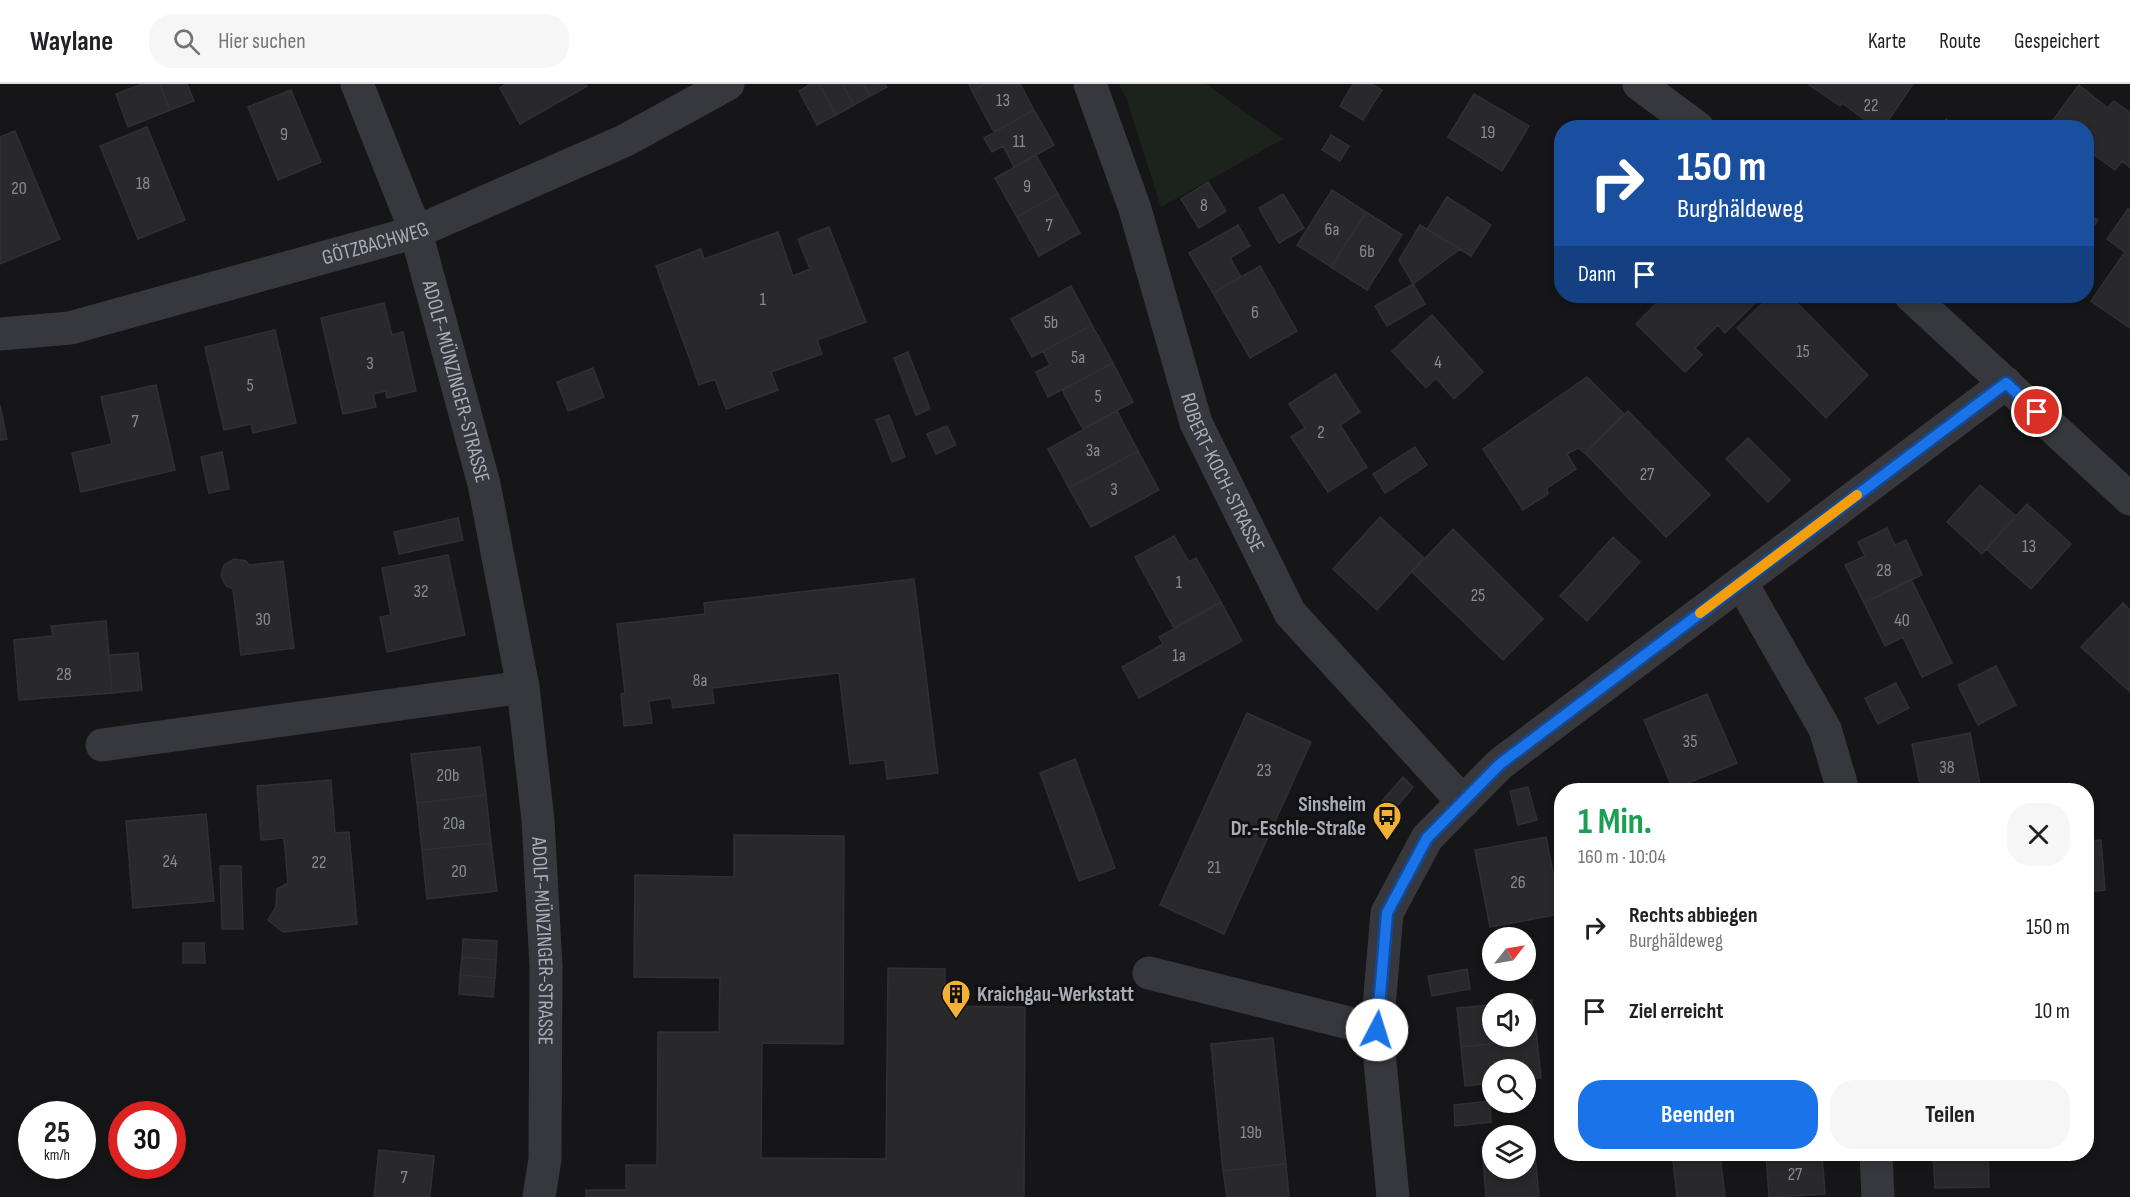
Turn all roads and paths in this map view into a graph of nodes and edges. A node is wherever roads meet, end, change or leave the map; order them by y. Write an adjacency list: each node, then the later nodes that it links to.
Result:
1 (357, 84): 6 (street, ADOLF-MÜNZINGER-STRASSE)
2 (728, 84): 6 (street, GÖTZBACHWEG)
3 (1090, 84): 15 (street, ROBERT-KOCH-STRASSE)
4 (1639, 84): 5 (street)
5 (1687, 120)
6 (416, 232): 8 (street, GÖTZBACHWEG); 12 (street, ADOLF-MÜNZINGER-STRASSE)
7 (1919, 303): 9 (street)
8 (0, 334)
9 (2006, 383): 10 (street); 11 (street)
10 (2130, 500)
11 (1741, 582): 14 (street); 15 (street)
12 (523, 687): 13 (street); 19 (street, ADOLF-MÜNZINGER-STRASSE)
13 (102, 745)
14 (1841, 783)
15 (1463, 802): 17 (street)
16 (1149, 974): 17 (street)
17 (1377, 1030): 20 (street)
18 (1876, 1161): 21 (street)
19 (539, 1197)
20 (1393, 1197)
21 (1878, 1197)

